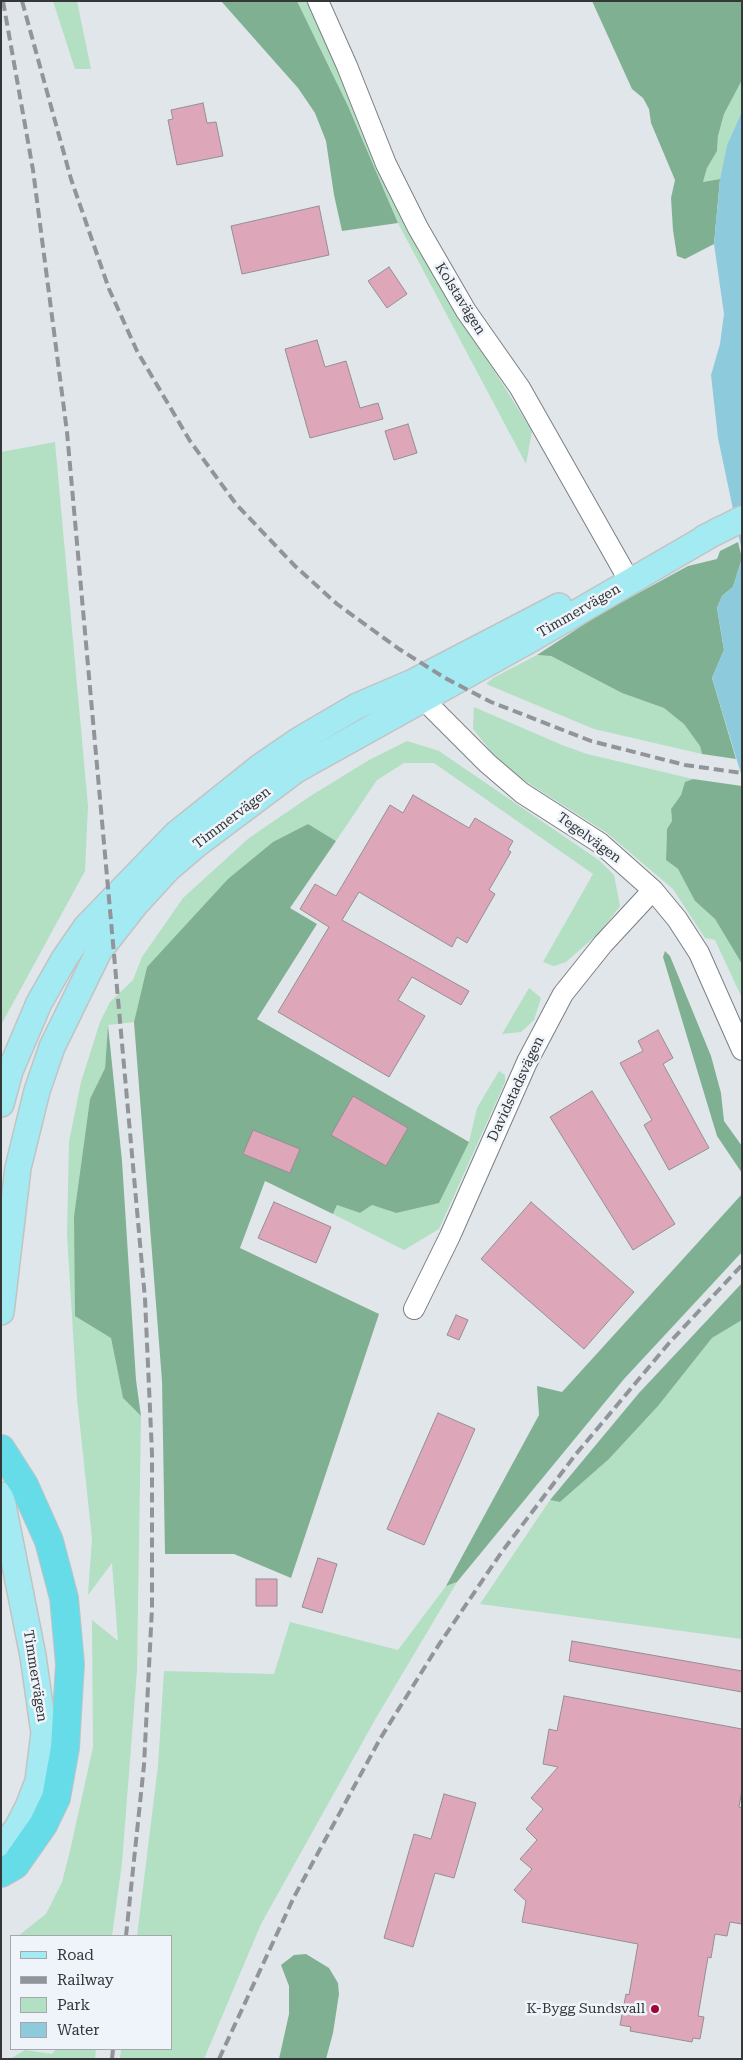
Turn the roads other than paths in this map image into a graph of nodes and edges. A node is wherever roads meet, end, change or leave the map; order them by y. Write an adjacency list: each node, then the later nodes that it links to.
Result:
1 (318, 1): 3 (street, Kolstavägen)
2 (742, 519): 3 (main road, Timmervägen)
3 (628, 578): 4 (main road, Timmervägen)
4 (418, 690): 5 (street, Tegelvägen); 7 (main road, Timmervägen); 8 (main road, Timmervägen)
5 (652, 890): 6 (street, Tegelvägen); 9 (street, Davidstadsvägen)
6 (742, 1050)
7 (1, 1104)
8 (4, 1255): 10 (main road, Timmervägen)
9 (414, 1309)
10 (1, 1312)
11 (1, 1449): 12 (highway)
12 (12, 1490): 14 (main road, Timmervägen); 17 (highway)
13 (1, 1566): 15 (main road, Timmervägen)
14 (44, 1733): 16 (main road, Timmervägen); 17 (main road)
15 (1, 1825)
16 (1, 1848)
17 (1, 1871)

